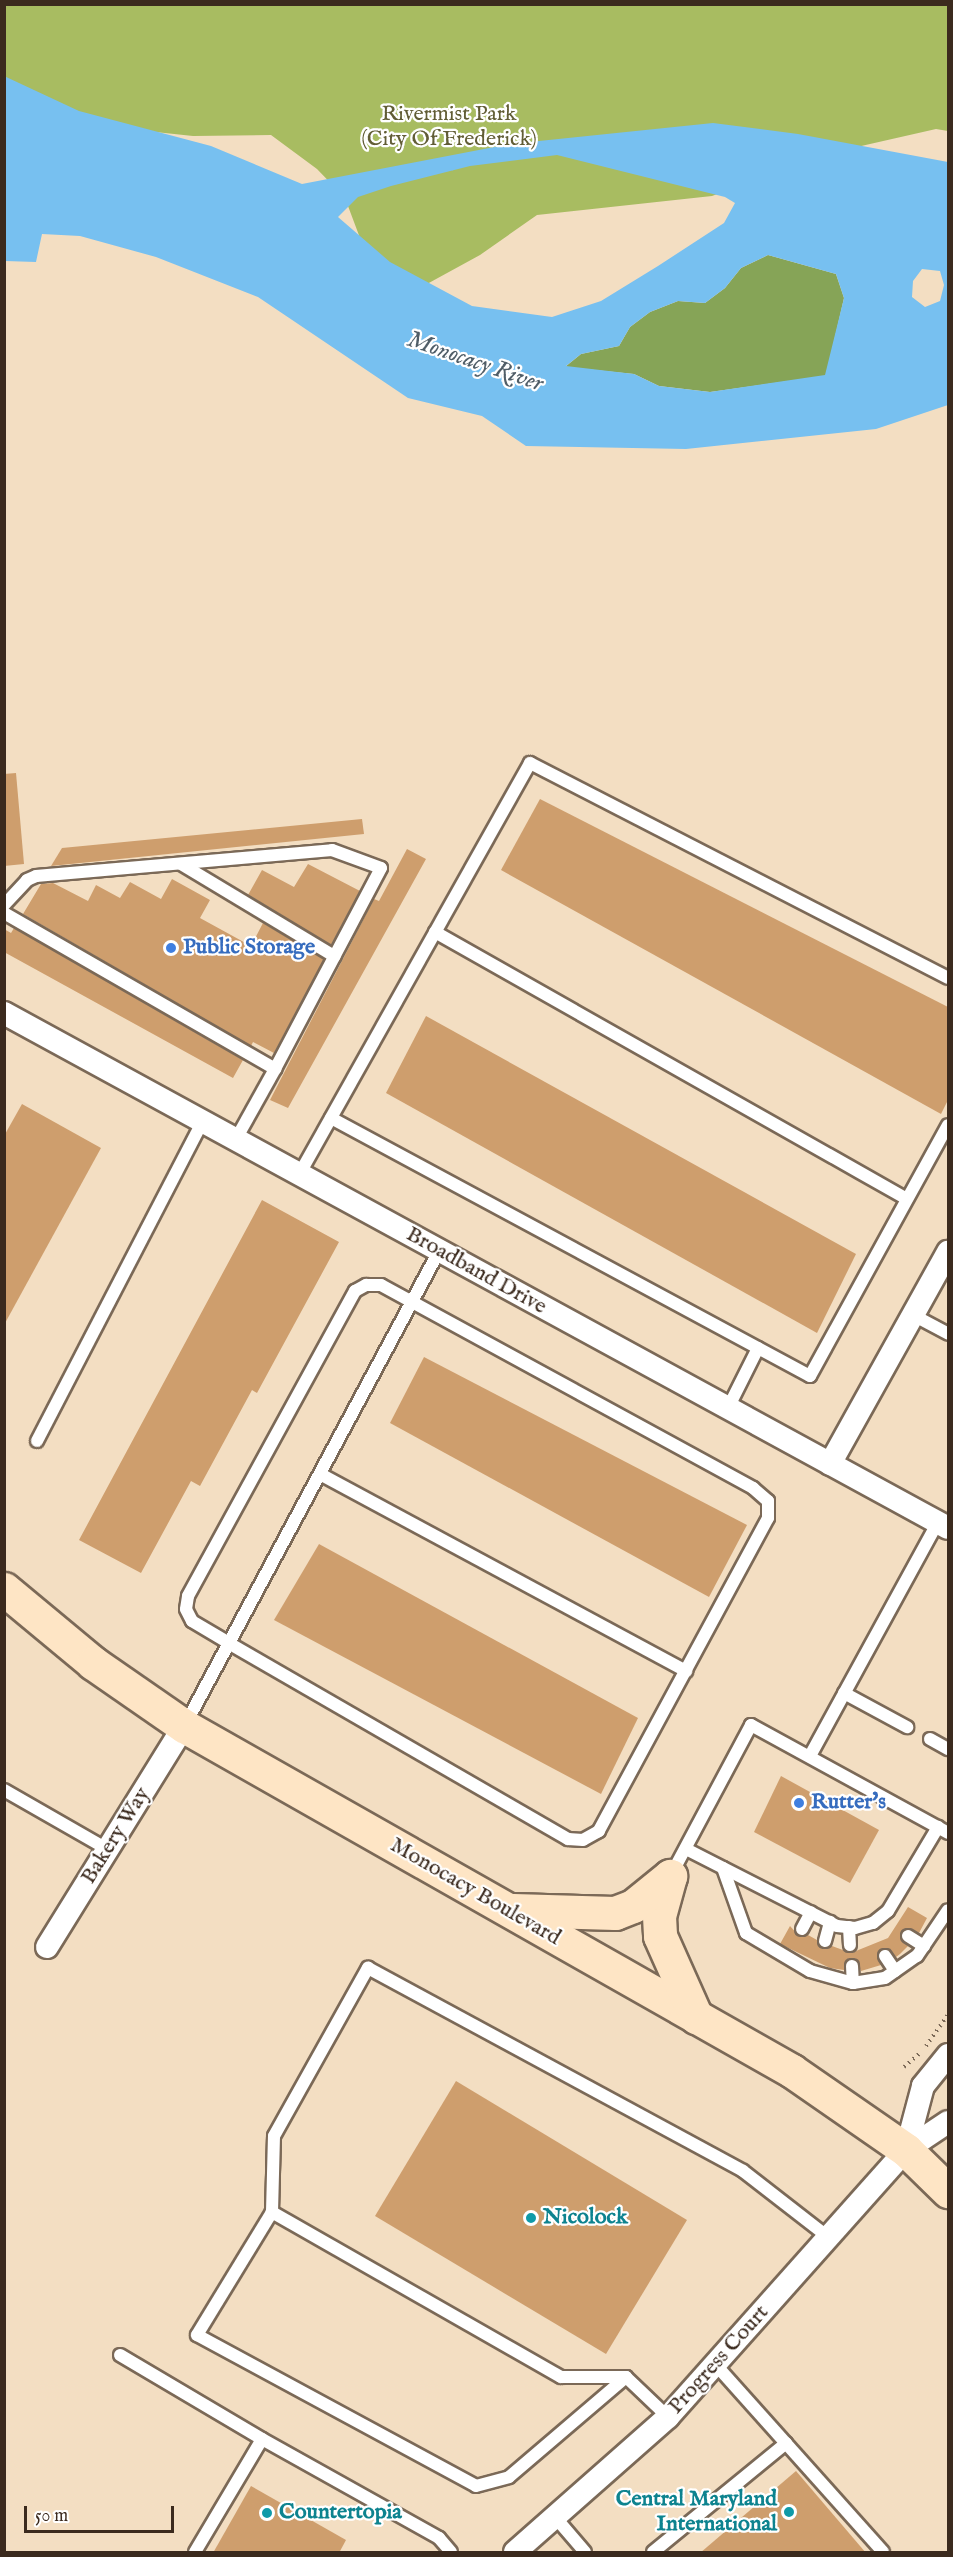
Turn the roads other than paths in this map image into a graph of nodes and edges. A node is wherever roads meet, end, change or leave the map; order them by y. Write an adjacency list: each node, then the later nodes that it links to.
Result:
1 (181, 864): 2 (lane); 5 (lane); 5 (lane)
2 (4, 905)
3 (4, 913): 8 (lane)
4 (435, 932): 6 (lane); 9 (lane); 14 (lane)
5 (334, 956): 8 (lane)
6 (948, 978)
7 (4, 1013): 10 (street, Broadband Drive)
8 (274, 1069): 12 (lane)
9 (331, 1118): 13 (lane); 20 (lane)
10 (203, 1121): 12 (street, Broadband Drive); 22 (lane)
11 (948, 1125): 14 (lane)
12 (236, 1139): 13 (street, Broadband Drive)
13 (300, 1173): 15 (street, Broadband Drive)
14 (907, 1199): 20 (lane)
15 (440, 1251): 17 (lane); 21 (street, Broadband Drive)
16 (948, 1252): 18 (street)
17 (412, 1302): 24 (lane); 27 (lane); 28 (lane)
18 (913, 1315): 19 (lane); 23 (street)
19 (948, 1334)
20 (758, 1348): 21 (lane)
21 (728, 1408): 23 (street, Broadband Drive)
22 (37, 1441)
23 (830, 1464): 25 (street, Broadband Drive)
24 (320, 1474): 27 (lane); 28 (lane)
25 (943, 1525): 29 (lane)
26 (4, 1589): 30 (main road, Monocacy Boulevard)
27 (229, 1643): 28 (lane); 30 (lane)
28 (686, 1671)
29 (844, 1693): 31 (lane); 34 (lane)
30 (184, 1726): 37 (street, Bakery Way); 40 (main road, Monocacy Boulevard)
31 (907, 1727)
32 (930, 1739): 33 (lane)
33 (948, 1749)
34 (811, 1754): 36 (lane); 38 (lane)
35 (4, 1790): 37 (lane)
36 (943, 1830): 44 (lane)
37 (107, 1850): 52 (street, Bakery Way)
38 (678, 1863): 39 (lane); 40 (main road); 57 (main road)
39 (723, 1868): 42 (lane); 56 (lane)
40 (507, 1910): 57 (main road, Monocacy Boulevard)
41 (948, 1910): 51 (lane)
42 (811, 1912): 43 (lane); 46 (lane)
43 (831, 1922): 45 (lane); 49 (lane)
44 (869, 1924): 45 (lane); 48 (lane)
45 (849, 1927): 50 (lane)
46 (802, 1929)
47 (908, 1936): 51 (lane)
48 (875, 1937)
49 (825, 1941)
50 (850, 1945)
51 (924, 1946): 55 (lane)
52 (47, 1947)
53 (885, 1956): 55 (lane)
54 (852, 1966): 56 (lane)
55 (895, 1971): 56 (lane)
56 (854, 1983)
57 (696, 2017): 60 (main road, Monocacy Boulevard)
58 (948, 2055): 60 (street)
59 (948, 2122): 60 (street)
60 (906, 2150): 61 (main road, Monocacy Boulevard); 63 (street, Progress Court)
61 (948, 2191)
62 (272, 2212): 63 (lane); 66 (lane); 66 (lane)
63 (828, 2237): 65 (street, Progress Court)
64 (120, 2355): 68 (lane)
65 (715, 2364): 67 (street, Progress Court); 69 (lane)
66 (626, 2377): 67 (lane)
67 (668, 2417): 70 (street, Progress Court)
68 (262, 2439): 71 (lane); 72 (lane)
69 (786, 2443): 75 (lane); 76 (lane)
70 (555, 2517): 73 (street, Progress Court); 74 (lane)
71 (195, 2553)
72 (451, 2553)
73 (516, 2553)
74 (585, 2553)
75 (653, 2553)
76 (883, 2553)

